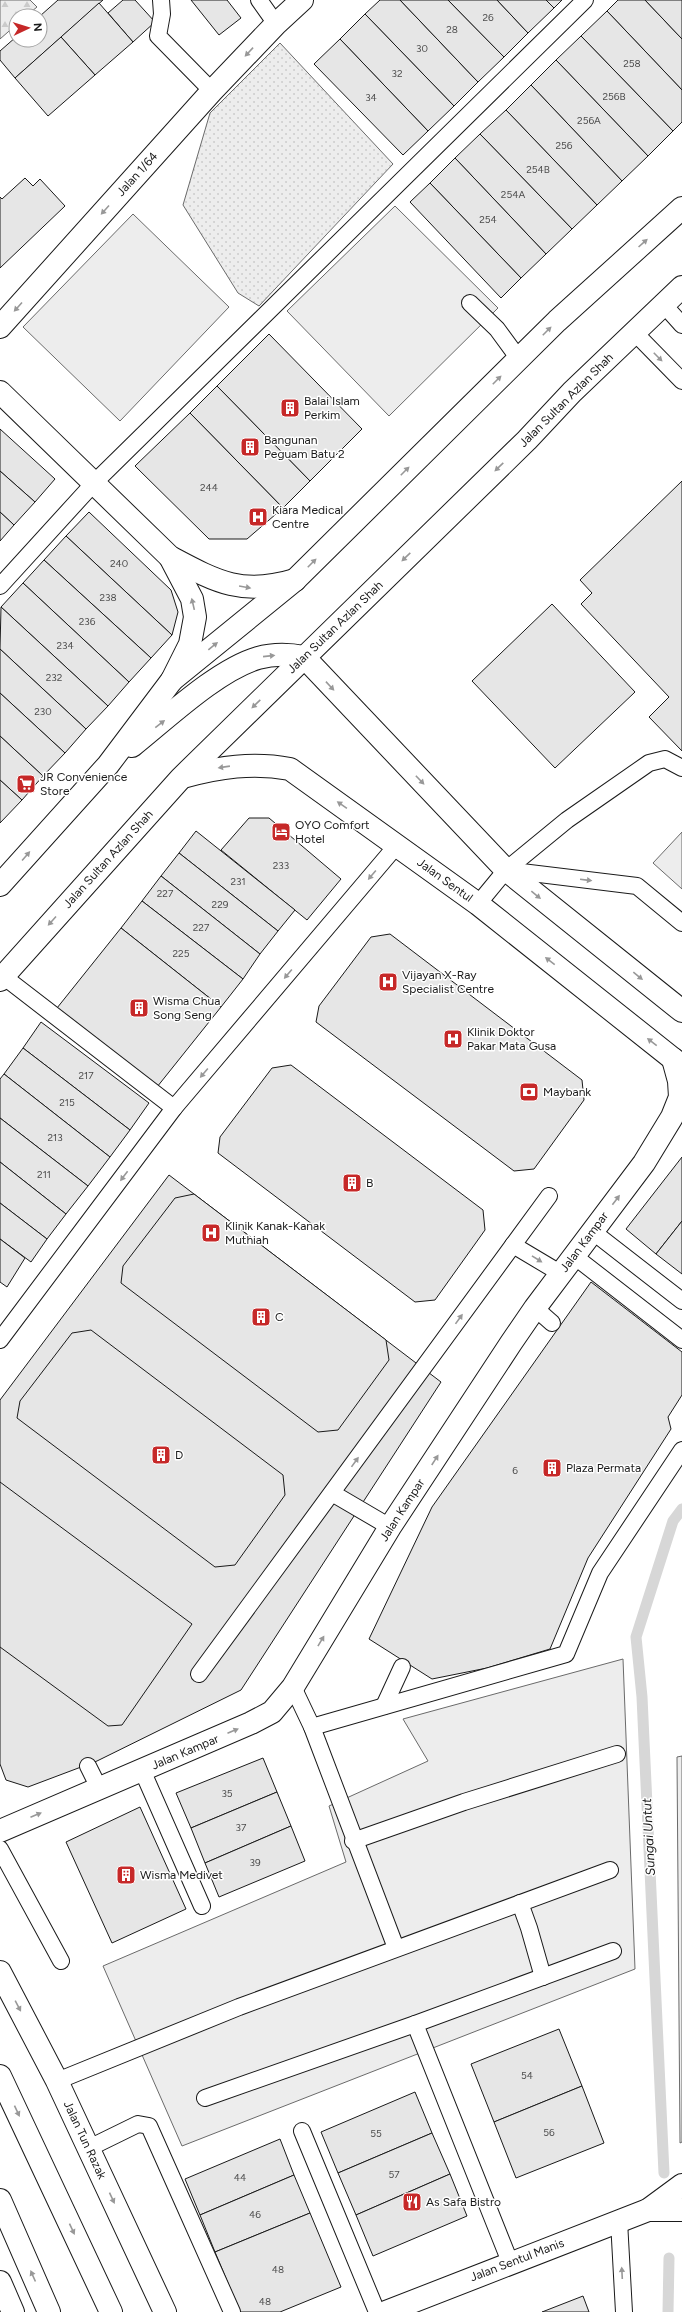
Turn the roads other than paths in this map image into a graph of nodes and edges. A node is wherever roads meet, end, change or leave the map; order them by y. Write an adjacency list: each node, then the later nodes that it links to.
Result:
1 (162, 0): 6 (lane)
2 (259, 0): 5 (lane)
3 (302, 0): 5 (main road, Jalan 1/64)
4 (585, 0): 17 (lane)
5 (276, 24): 6 (main road, Jalan 1/64, one-way to 6)
6 (212, 91): 12 (main road, Jalan 1/64, one-way to 12)
7 (682, 208): 14 (main road, one-way to 7)
8 (682, 287): 10 (main road, Jalan Sultan Azlan Shah)
9 (470, 303): 14 (lane)
10 (665, 306): 11 (lane); 13 (main road, Jalan Sultan Azlan Shah)
11 (682, 325)
12 (0, 327)
13 (635, 333): 15 (lane, one-way to 15); 21 (main road, Jalan Sultan Azlan Shah, one-way to 21)
14 (519, 359): 19 (main road, one-way to 14)
15 (682, 381)
16 (0, 392): 17 (main road)
17 (94, 483): 18 (main road); 20 (lane)
18 (170, 558): 19 (main road, one-way to 19); 22 (main road, one-way to 18)
19 (295, 580): 22 (main road, one-way to 19)
20 (0, 586)
21 (304, 657): 23 (main road, one-way to 21); 25 (main road, Jalan Sultan Azlan Shah, one-way to 25); 27 (main road, one-way to 27)
22 (172, 680): 23 (main road)
23 (108, 765): 28 (main road, one-way to 23)
24 (682, 768): 27 (lane)
25 (180, 778): 26 (main road, Jalan Sentul, one-way to 25); 31 (main road, Jalan Sultan Azlan Shah, one-way to 31)
26 (397, 845): 29 (main road, Jalan Sentul); 34 (lane, one-way to 34)
27 (506, 870): 29 (lane); 30 (lane, one-way to 30); 32 (main road, one-way to 32)
28 (0, 885)
29 (478, 904): 33 (main road, Jalan Sentul, one-way to 29)
30 (682, 923)
31 (1, 978): 34 (lane)
32 (682, 1011)
33 (678, 1062): 36 (main road, Jalan Kampar, one-way to 33)
34 (174, 1108): 43 (lane, one-way to 43)
35 (549, 1196): 37 (lane)
36 (592, 1231): 38 (main road, Jalan Kampar); 40 (lane)
37 (513, 1245): 39 (lane, one-way to 39); 46 (lane, one-way to 37)
38 (574, 1256): 39 (main road, Jalan Kampar); 44 (lane)
39 (560, 1273): 41 (main road, Jalan Kampar)
40 (682, 1301)
41 (535, 1308): 42 (lane); 47 (main road, Jalan Kampar, one-way to 41)
42 (552, 1323)
43 (0, 1340)
44 (682, 1340)
45 (682, 1450): 51 (lane)
46 (332, 1493): 47 (lane); 49 (lane)
47 (390, 1527): 50 (main road, Jalan Kampar, one-way to 47)
48 (402, 1667): 51 (lane)
49 (199, 1674)
50 (293, 1687): 52 (lane); 55 (main road, Jalan Kampar, one-way to 50)
51 (384, 1706): 52 (lane)
52 (312, 1727): 58 (lane)
53 (617, 1754): 58 (lane)
54 (88, 1766): 56 (lane)
55 (142, 1770): 56 (main road, Jalan Kampar); 62 (lane)
56 (99, 1788): 57 (main road, Jalan Kampar, one-way to 56)
57 (0, 1830)
58 (353, 1841): 63 (lane)
59 (0, 1849): 65 (lane)
60 (610, 1870): 61 (lane)
61 (520, 1903): 63 (lane); 67 (lane)
62 (202, 1906)
63 (396, 1948): 70 (lane)
64 (613, 1950): 67 (lane)
65 (61, 1961)
66 (0, 1972): 70 (main road, Jalan Tun Razak, one-way to 70)
67 (543, 1977): 68 (lane)
68 (415, 2024): 71 (lane); 79 (lane)
69 (0, 2076): 83 (main road, one-way to 83)
70 (57, 2081): 73 (main road, Jalan Tun Razak)
71 (205, 2098)
72 (302, 2131): 86 (lane)
73 (89, 2148): 84 (main road, Jalan Tun Razak, one-way to 84); 85 (lane)
74 (682, 2185): 76 (main road, Jalan Sentul Manis)
75 (0, 2200): 82 (main road, one-way to 75)
76 (648, 2210): 77 (main road, Jalan Sentul Manis); 78 (main road, Jalan Sentul Manis)
77 (682, 2210)
78 (619, 2221): 79 (main road, Jalan Sentul Manis); 88 (lane, one-way to 78)
79 (510, 2262): 87 (main road, Jalan Sentul Manis)
80 (0, 2282): 81 (main road)
81 (13, 2312)
82 (49, 2312)
83 (112, 2312)
84 (165, 2312)
85 (232, 2312)
86 (377, 2312)
87 (386, 2312)
88 (624, 2312)

